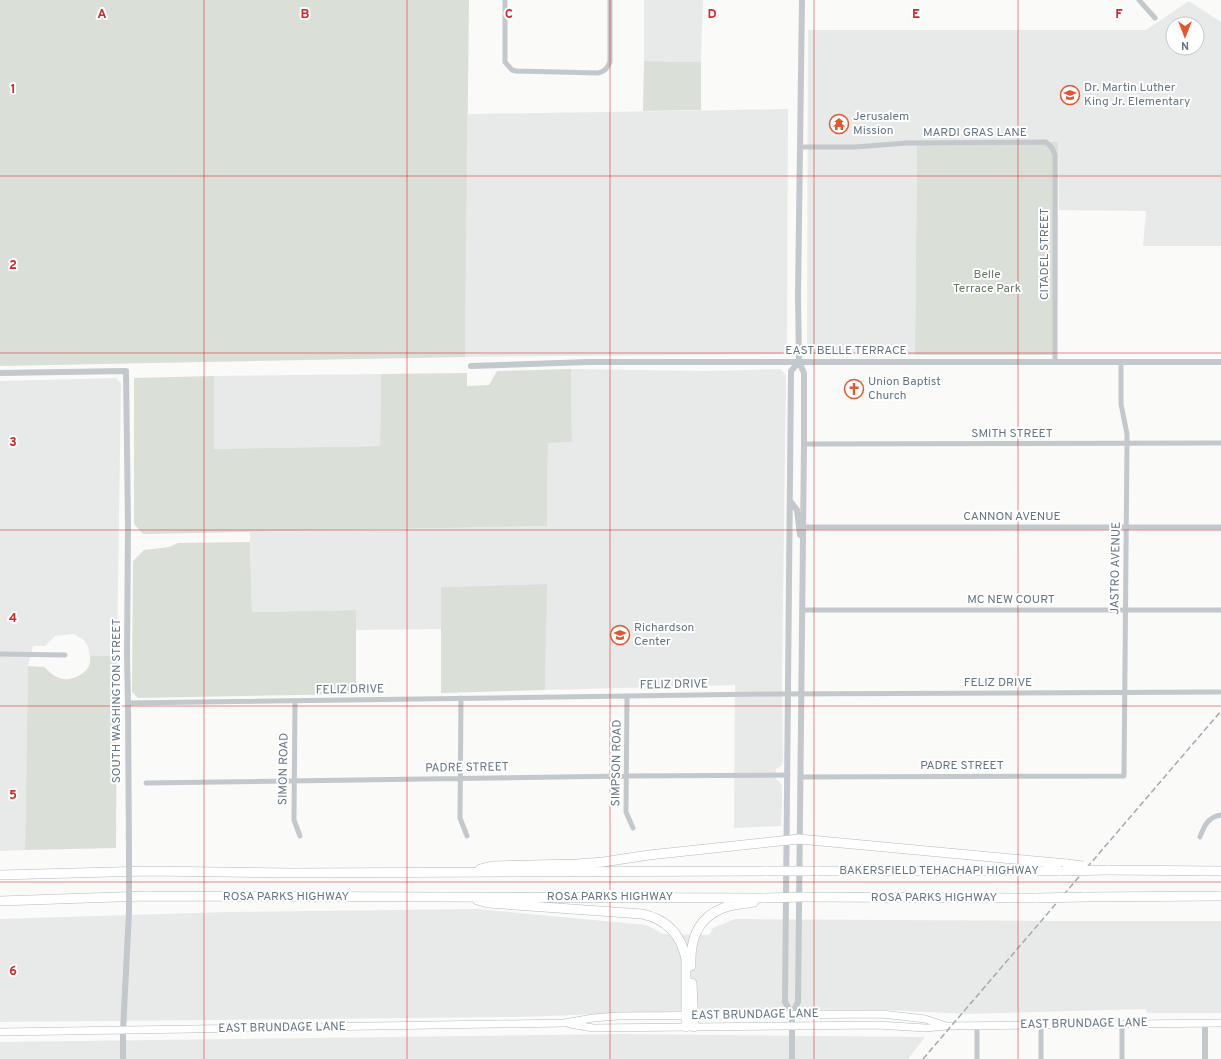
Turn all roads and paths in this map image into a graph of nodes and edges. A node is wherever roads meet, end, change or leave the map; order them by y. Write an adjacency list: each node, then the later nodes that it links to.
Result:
1 (505, 0): 2 (street)
2 (610, 0)
3 (802, 0): 6 (street)
4 (1139, 0): 5 (street)
5 (1155, 18)
6 (800, 147): 7 (street, MARDI GRAS LANE); 8 (street)
7 (1052, 148): 9 (street, CITADEL STREET)
8 (799, 362): 9 (street, EAST BELLE TERRACE); 12 (street, EAST BELLE TERRACE); 16 (street); 17 (street)
9 (1055, 362): 10 (street, EAST BELLE TERRACE)
10 (1121, 362): 11 (street, EAST BELLE TERRACE); 14 (street, JASTRO AVENUE)
11 (1221, 362)
12 (471, 366)
13 (0, 373): 34 (street, SOUTH WASHINGTON STREET)
14 (1128, 443): 15 (street, SMITH STREET); 16 (street, SMITH STREET); 18 (street, JASTRO AVENUE)
15 (1221, 443)
16 (804, 444): 20 (street)
17 (791, 502): 21 (street); 29 (street)
18 (1127, 526): 19 (street, CANNON AVENUE); 20 (street, CANNON AVENUE); 22 (street, JASTRO AVENUE)
19 (1221, 526)
20 (803, 528): 21 (street)
21 (802, 558): 23 (street)
22 (1126, 609): 23 (street, MC NEW COURT); 24 (street, MC NEW COURT); 27 (street, JASTRO AVENUE)
23 (802, 610): 30 (street)
24 (1221, 610)
25 (0, 654): 26 (street)
26 (65, 655)
27 (1125, 692): 28 (street, FELIZ DRIVE); 30 (street, FELIZ DRIVE); 38 (street, JASTRO AVENUE)
28 (1219, 692)
29 (789, 694): 30 (street, FELIZ DRIVE); 31 (street, FELIZ DRIVE); 35 (street)
30 (801, 694): 37 (street)
31 (627, 696): 32 (street, FELIZ DRIVE); 36 (street, SIMPSON ROAD)
32 (461, 698): 33 (street, FELIZ DRIVE); 39 (street)
33 (295, 700): 34 (street, FELIZ DRIVE); 40 (street, SIMON ROAD)
34 (128, 703): 69 (street, SOUTH WASHINGTON STREET, bridge)
35 (788, 775): 36 (street, PADRE STREET); 48 (street)
36 (626, 776): 39 (street, PADRE STREET); 43 (street, SIMPSON ROAD)
37 (800, 776): 38 (street, PADRE STREET); 47 (street)
38 (1124, 776)
39 (460, 778): 40 (street, PADRE STREET); 45 (street)
40 (294, 780): 41 (street, PADRE STREET); 44 (street, SIMON ROAD)
41 (146, 783)
42 (1221, 815): 46 (street)
43 (633, 828)
44 (300, 836)
45 (467, 836)
46 (1200, 837)
47 (799, 839): 48 (highway); 49 (highway); 58 (street)
48 (787, 840): 52 (highway); 58 (street)
49 (1064, 867): 50 (highway, BAKERSFIELD TEHACHAPI HIGHWAY); 51 (highway, bridge)
50 (816, 871): 52 (highway, ROSA PARKS HIGHWAY, bridge)
51 (1221, 871)
52 (467, 872): 53 (highway, ROSA PARKS HIGHWAY)
53 (0, 875)
54 (1221, 896): 56 (highway, ROSA PARKS HIGHWAY, bridge)
55 (464, 897): 56 (highway, ROSA PARKS HIGHWAY); 57 (highway, ROSA PARKS HIGHWAY); 59 (highway)
56 (765, 899): 59 (highway)
57 (0, 901)
58 (792, 1014): 59 (main road, EAST BRUNDAGE LANE); 65 (street); 66 (main road, EAST BRUNDAGE LANE)
59 (690, 1015): 60 (main road, EAST BRUNDAGE LANE); 68 (highway)
60 (564, 1023): 68 (main road, EAST BRUNDAGE LANE); 69 (main road, EAST BRUNDAGE LANE)
61 (1122, 1023): 62 (main road, EAST BRUNDAGE LANE); 64 (main road, EAST BRUNDAGE LANE); 75 (street)
62 (1205, 1023): 63 (main road, EAST BRUNDAGE LANE); 76 (street)
63 (1221, 1023)
64 (1042, 1024): 67 (main road, EAST BRUNDAGE LANE); 74 (street)
65 (792, 1026): 66 (main road, EAST BRUNDAGE LANE); 68 (main road, EAST BRUNDAGE LANE); 72 (street)
66 (946, 1026): 67 (main road, EAST BRUNDAGE LANE)
67 (977, 1026): 73 (street)
68 (690, 1027)
69 (123, 1031): 70 (main road, EAST BRUNDAGE LANE); 71 (street, SOUTH WASHINGTON STREET)
70 (0, 1032)
71 (123, 1059)
72 (792, 1059)
73 (977, 1059)
74 (1041, 1059)
75 (1122, 1059)
76 (1205, 1059)

